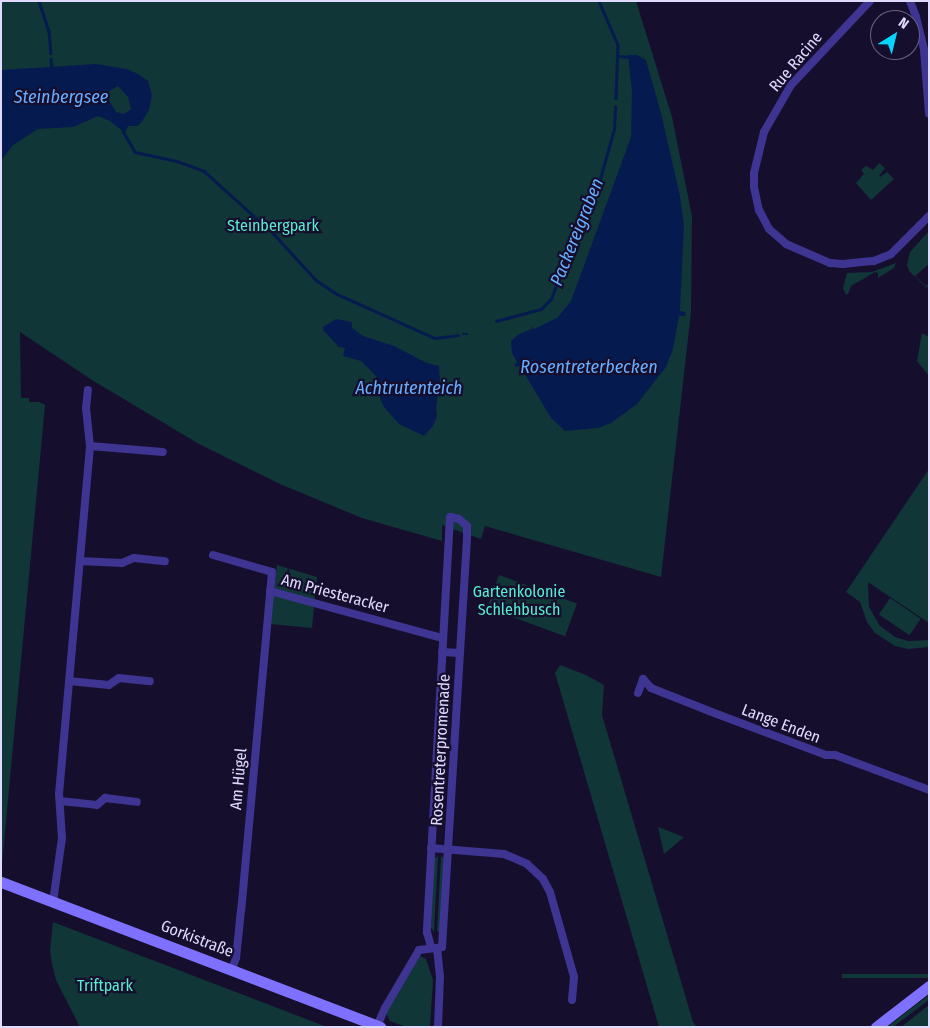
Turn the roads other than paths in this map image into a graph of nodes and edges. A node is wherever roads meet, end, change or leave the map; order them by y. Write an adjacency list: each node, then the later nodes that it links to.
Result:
1 (870, 1): 4 (street, Rue Racine)
2 (910, 1): 3 (street)
3 (929, 114)
4 (929, 216)
5 (88, 390): 6 (street)
6 (90, 446): 7 (street); 9 (street)
7 (163, 452)
8 (213, 555): 11 (street, Am Priesteracker)
9 (80, 561): 10 (street); 15 (street)
10 (165, 562)
11 (270, 591): 12 (street, Am Priesteracker); 26 (street, Am Hügel)
12 (442, 638): 13 (street, Rosentreterpromenade); 14 (street, Rosentreterpromenade)
13 (442, 652): 14 (street, Rosentreterpromenade); 21 (street, Rosentreterpromenade)
14 (460, 653): 22 (street, Rosentreterpromenade)
15 (69, 680): 16 (street); 19 (street)
16 (150, 681)
17 (638, 693): 18 (street, Lange Enden)
18 (929, 790)
19 (60, 802): 20 (street); 24 (street)
20 (137, 802)
21 (431, 848): 22 (street, Rosentreterpromenade); 25 (street, Rosentreterpromenade)
22 (450, 849): 25 (street, Rosentreterpromenade); 28 (street, Rosentreterpromenade)
23 (1, 882): 24 (main road, Gorkistraße)
24 (53, 902): 26 (main road, Gorkistraße)
25 (434, 948): 29 (street); 30 (street, Rosentreterpromenade)
26 (232, 970): 29 (main road, Gorkistraße)
27 (929, 986): 31 (main road)
28 (572, 1000)
29 (379, 1026)
30 (438, 1027)
31 (876, 1027)

